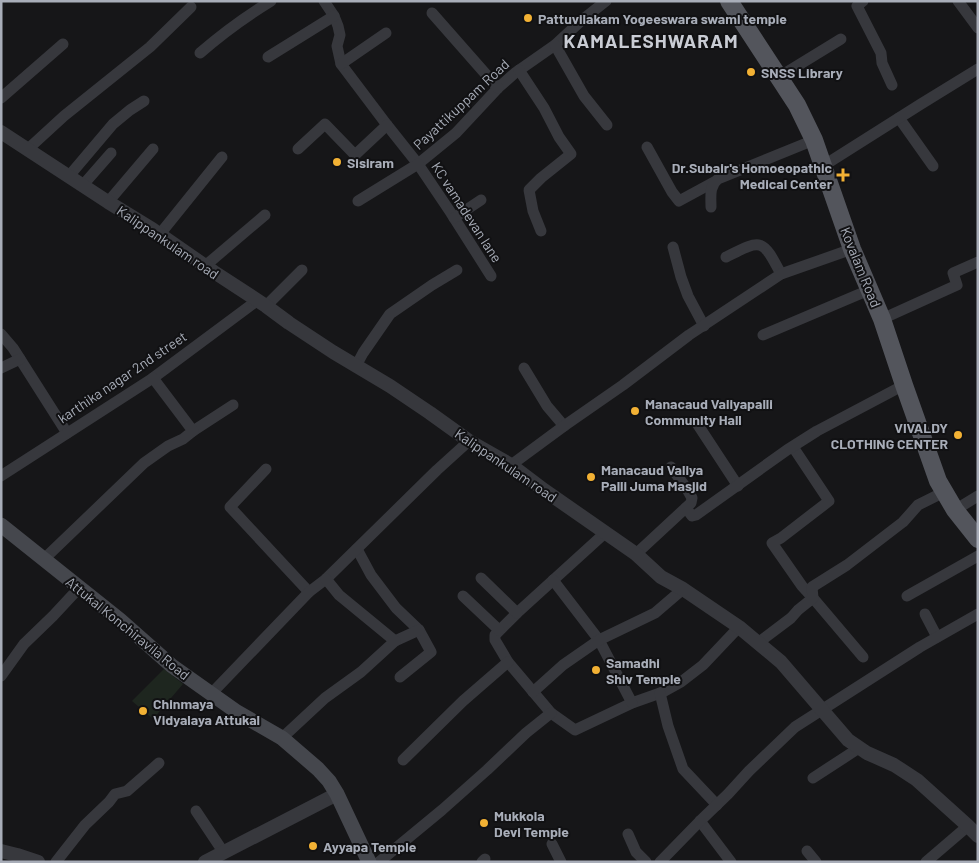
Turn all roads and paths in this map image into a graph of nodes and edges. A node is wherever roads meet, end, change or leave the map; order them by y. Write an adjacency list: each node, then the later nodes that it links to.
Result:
1 (272, 1): 15 (street)
2 (324, 1): 9 (street)
3 (606, 1): 14 (street, Payattikuppam Road)
4 (730, 1): 20 (main road, Kovalam Road)
5 (863, 1): 21 (street)
6 (958, 1): 10 (street)
7 (191, 7): 31 (street)
8 (432, 13): 22 (street)
9 (334, 16): 16 (street); 17 (street)
10 (978, 28)
11 (386, 33): 17 (street)
12 (841, 39): 20 (street)
13 (63, 44): 23 (street)
14 (555, 45): 18 (street, Payattikuppam Road); 27 (street)
15 (200, 53)
16 (268, 57)
17 (341, 64): 26 (street, Payattikuppam Road)
18 (519, 70): 22 (street, Payattikuppam Road); 48 (street)
19 (978, 70): 25 (street)
20 (779, 77): 29 (main road, Kovalam Road)
21 (892, 85)
22 (498, 88): 36 (street, Payattikuppam Road)
23 (1, 98)
24 (144, 101): 39 (street)
25 (899, 118): 37 (street); 38 (street)
26 (387, 125): 33 (street); 36 (street, Payattikuppam Road)
27 (607, 125)
28 (1, 132): 31 (street, Kalippankulam road)
29 (814, 140): 37 (main road, Kovalam Road); 40 (street)
30 (647, 147): 40 (street)
31 (28, 149): 39 (street, Kalippankulam road)
32 (153, 149): 44 (street)
33 (298, 149)
34 (112, 153): 41 (street)
35 (222, 157): 49 (street)
36 (418, 164): 43 (street); 47 (street, KC vamadevan lane)
37 (823, 166): 51 (main road, Kovalam Road)
38 (933, 166)
39 (69, 176): 41 (street, Kalippankulam road)
40 (714, 182): 45 (street)
41 (83, 185): 44 (street, Kalippankulam road)
42 (481, 200): 47 (street)
43 (358, 201)
44 (108, 202): 49 (street, Kalippankulam road)
45 (711, 207)
46 (265, 215): 54 (street)
47 (454, 218): 58 (street, KC vamadevan lane)
48 (541, 231)
49 (160, 234): 54 (street, Kalippankulam road)
50 (673, 247): 62 (street)
51 (852, 249): 57 (street); 59 (main road, Kovalam Road)
52 (726, 257): 57 (street)
53 (978, 262): 61 (street)
54 (204, 266): 60 (street, Kalippankulam road)
55 (302, 270): 60 (street, karthika nagar 2nd street)
56 (457, 270): 66 (street)
57 (781, 274): 62 (street)
58 (491, 276)
59 (869, 290): 61 (main road, Kovalam Road); 64 (street)
60 (262, 303): 66 (street, Kalippankulam road); 69 (street, karthika nagar 2nd street)
61 (882, 319): 70 (main road, Kovalam Road)
62 (704, 326): 75 (street)
63 (1, 334): 65 (street)
64 (763, 335)
65 (20, 359): 67 (street); 71 (street)
66 (356, 366): 78 (street, Kalippankulam road)
67 (1, 368)
68 (524, 368): 75 (street)
69 (153, 378): 76 (street); 77 (street, karthika nagar 2nd street)
70 (904, 385): 79 (street); 85 (main road, Kovalam Road)
71 (40, 391): 72 (street); 77 (street)
72 (29, 396)
73 (232, 406): 76 (street)
74 (698, 425): 84 (street)
75 (564, 426): 80 (street)
76 (193, 431): 95 (street)
77 (67, 433): 83 (street, karthika nagar 2nd street)
78 (469, 441): 80 (street, Kalippankulam road); 92 (street)
79 (793, 446): 84 (street); 104 (street)
80 (511, 465): 90 (street, Kalippankulam road)
81 (670, 467): 87 (street)
82 (266, 469): 101 (street)
83 (1, 476)
84 (738, 486): 87 (street)
85 (944, 492): 88 (main road, Kovalam Road); 104 (street)
86 (978, 496): 88 (street)
87 (686, 508): 93 (street)
88 (955, 510): 91 (main road, Kovalam Road)
89 (1, 525): 95 (main road, Attukal Konchiravila Road)
90 (605, 533): 93 (street, Kalippankulam road); 98 (street)
91 (978, 539)
92 (357, 549): 97 (street); 109 (street)
93 (636, 554): 100 (street, Kalippankulam road)
94 (978, 556): 103 (street)
95 (43, 560): 99 (main road, Attukal Konchiravila Road)
96 (481, 578): 105 (street)
97 (326, 579): 101 (street); 113 (street)
98 (553, 580): 105 (street); 112 (street)
99 (79, 588): 117 (street); 121 (main road, Attukal Konchiravila Road)
100 (683, 589): 108 (street, Kalippankulam road); 112 (street)
101 (309, 592): 121 (street)
102 (463, 596): 110 (street)
103 (908, 596)
104 (814, 598): 114 (street); 115 (street)
105 (517, 613): 110 (street)
106 (925, 614): 111 (street)
107 (978, 614): 111 (street)
108 (739, 627): 114 (street, Kalippankulam road); 120 (street)
109 (419, 630): 113 (street); 118 (street)
110 (499, 630): 116 (street)
111 (937, 637): 123 (street)
112 (600, 640): 119 (street); 122 (street)
113 (395, 641): 125 (street)
114 (758, 643): 123 (street, Kalippankulam road)
115 (863, 657)
116 (508, 662): 119 (street); 127 (street)
117 (1, 676)
118 (400, 677)
119 (533, 692): 124 (street)
120 (660, 693): 122 (street); 131 (street)
121 (211, 694): 125 (main road, Attukal Konchiravila Road)
122 (632, 703): 124 (street)
123 (822, 709): 126 (street, Kalippankulam road); 131 (street)
124 (552, 713): 144 (street)
125 (282, 738): 130 (main road, Attukal Konchiravila Road)
126 (859, 748): 129 (street); 134 (street, Kalippankulam road)
127 (403, 760)
128 (159, 762): 141 (street)
129 (813, 778)
130 (337, 794): 139 (street); 143 (main road, Attukal Konchiravila Road)
131 (717, 805): 133 (street)
132 (196, 811): 139 (street)
133 (700, 821): 147 (street); 148 (street)
134 (974, 829): 150 (street)
135 (628, 834): 146 (street)
136 (552, 844): 145 (street)
137 (1, 851): 140 (street)
138 (807, 851): 149 (street)
139 (224, 852): 142 (street)
140 (38, 862)
141 (56, 862)
142 (205, 862)
143 (369, 862)
144 (378, 862)
145 (561, 862)
146 (646, 862)
147 (660, 862)
148 (731, 862)
149 (816, 862)
150 (926, 862)

